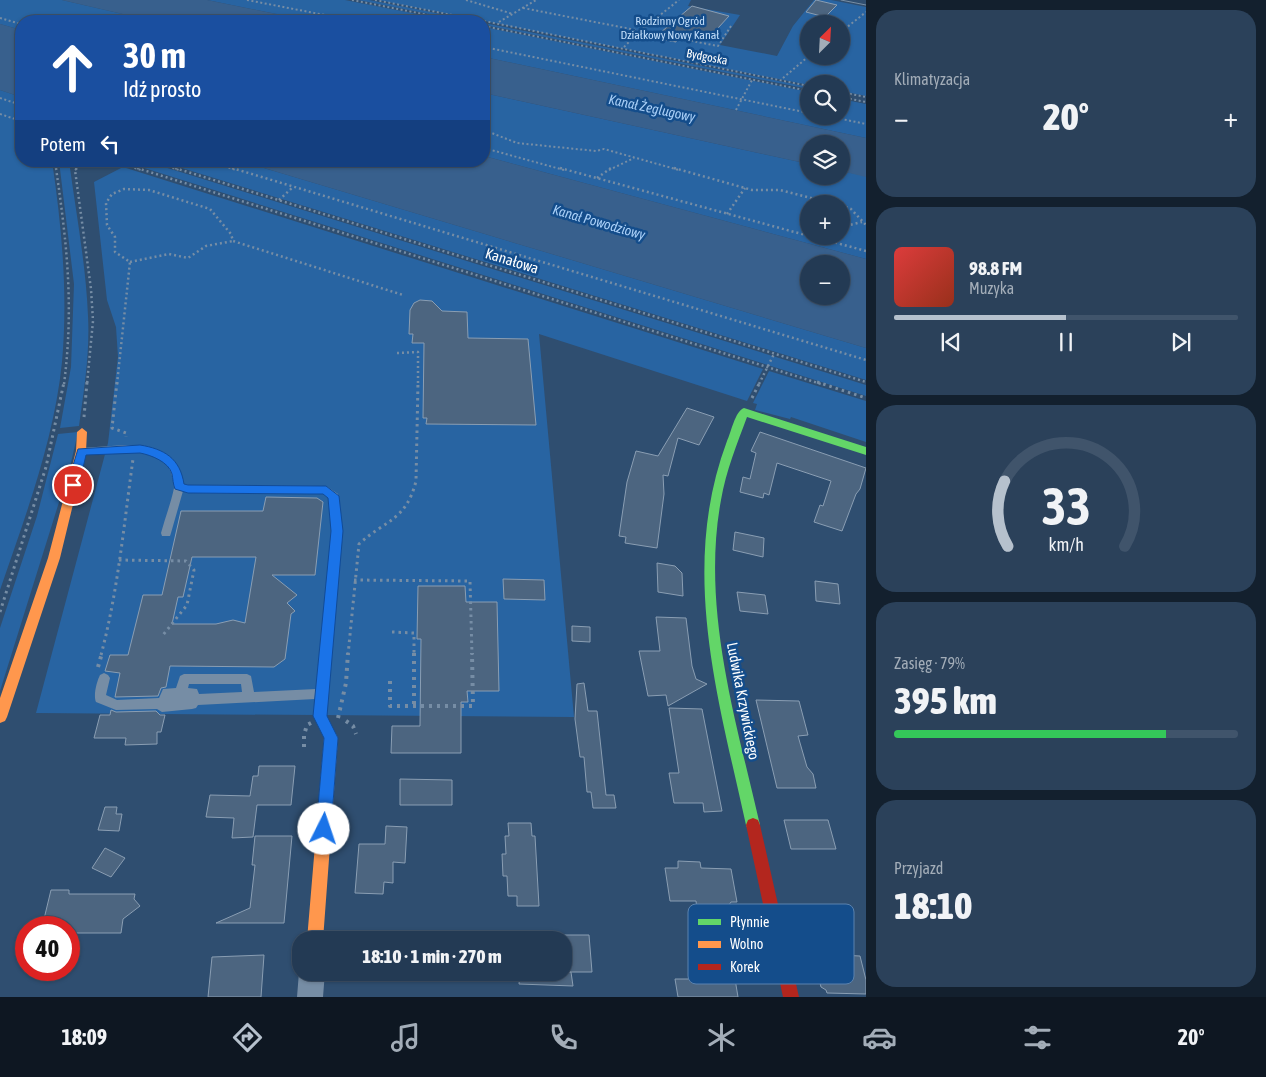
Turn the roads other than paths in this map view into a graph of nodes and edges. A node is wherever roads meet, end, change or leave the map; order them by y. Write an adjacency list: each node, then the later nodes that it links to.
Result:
1 (82, 432): 2 (street)
2 (82, 451): 4 (lane); 12 (street)
3 (866, 451): 14 (street, Ludwika Krzywickiego)
4 (179, 486): 5 (lane); 7 (lane)
5 (166, 533)
6 (104, 678): 11 (lane)
7 (321, 694): 9 (lane); 13 (lane)
8 (180, 697): 9 (lane); 10 (lane); 11 (lane)
9 (248, 697): 10 (lane)
10 (192, 700): 11 (lane)
11 (164, 703)
12 (0, 717)
13 (331, 738): 15 (street)
14 (771, 904)
15 (316, 931)
16 (311, 981): 18 (street)
17 (788, 984): 19 (street, Ludwika Krzywickiego)
18 (310, 997)
19 (791, 997)

